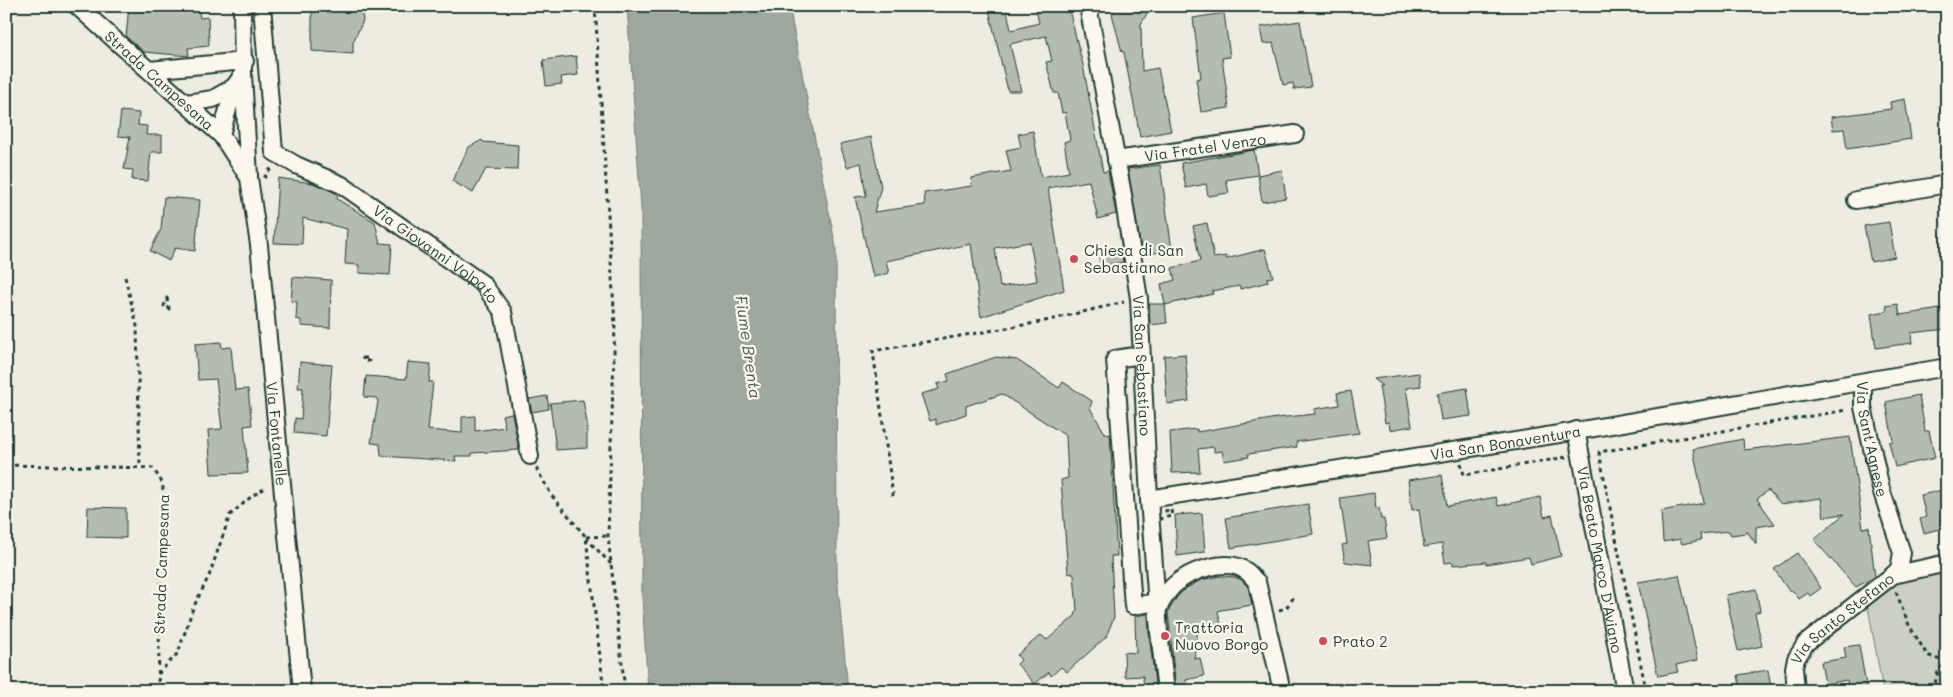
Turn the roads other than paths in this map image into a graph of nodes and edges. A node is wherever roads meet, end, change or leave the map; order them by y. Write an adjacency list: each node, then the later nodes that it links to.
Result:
1 (77, 6): 5 (street, Strada Campesana)
2 (242, 6): 6 (street, Via Fontanelle)
3 (262, 6): 19 (street, Via Giovanni Volpato)
4 (1088, 6): 11 (street, Via San Sebastiano)
5 (148, 70): 6 (street); 7 (street, Strada Campesana)
6 (241, 74): 7 (street); 8 (street, Via Fontanelle); 10 (street, Via Fontanelle)
7 (187, 103): 10 (street, Strada Campesana)
8 (246, 131): 10 (street); 12 (street, Via Fontanelle)
9 (1295, 134): 11 (street, Via Fratel Venzo)
10 (225, 140): 12 (street, Via Fontanelle)
11 (1116, 160): 15 (street, Via San Sebastiano)
12 (249, 178): 24 (street, Via Fontanelle)
13 (1947, 184): 14 (street)
14 (1856, 200)
15 (1142, 355): 20 (street, Via San Sebastiano); 23 (street)
16 (1947, 367): 17 (street, Via Sant'Agnese)
17 (1863, 382): 18 (street, Via San Bonaventura); 22 (street, Via Sant'Agnese)
18 (1576, 430): 20 (street, Via San Bonaventura); 27 (street, Via Beato Marco D'Aviano)
19 (530, 456)
20 (1149, 498): 23 (street, Via San Sebastiano)
21 (1947, 563): 22 (street, Via Santo Stefano)
22 (1893, 575): 28 (street, Via Santo Stefano)
23 (1158, 606): 25 (street, Via San Sebastiano); 26 (street)
24 (302, 691)
25 (1166, 691)
26 (1282, 691)
27 (1625, 691)
28 (1796, 691)

